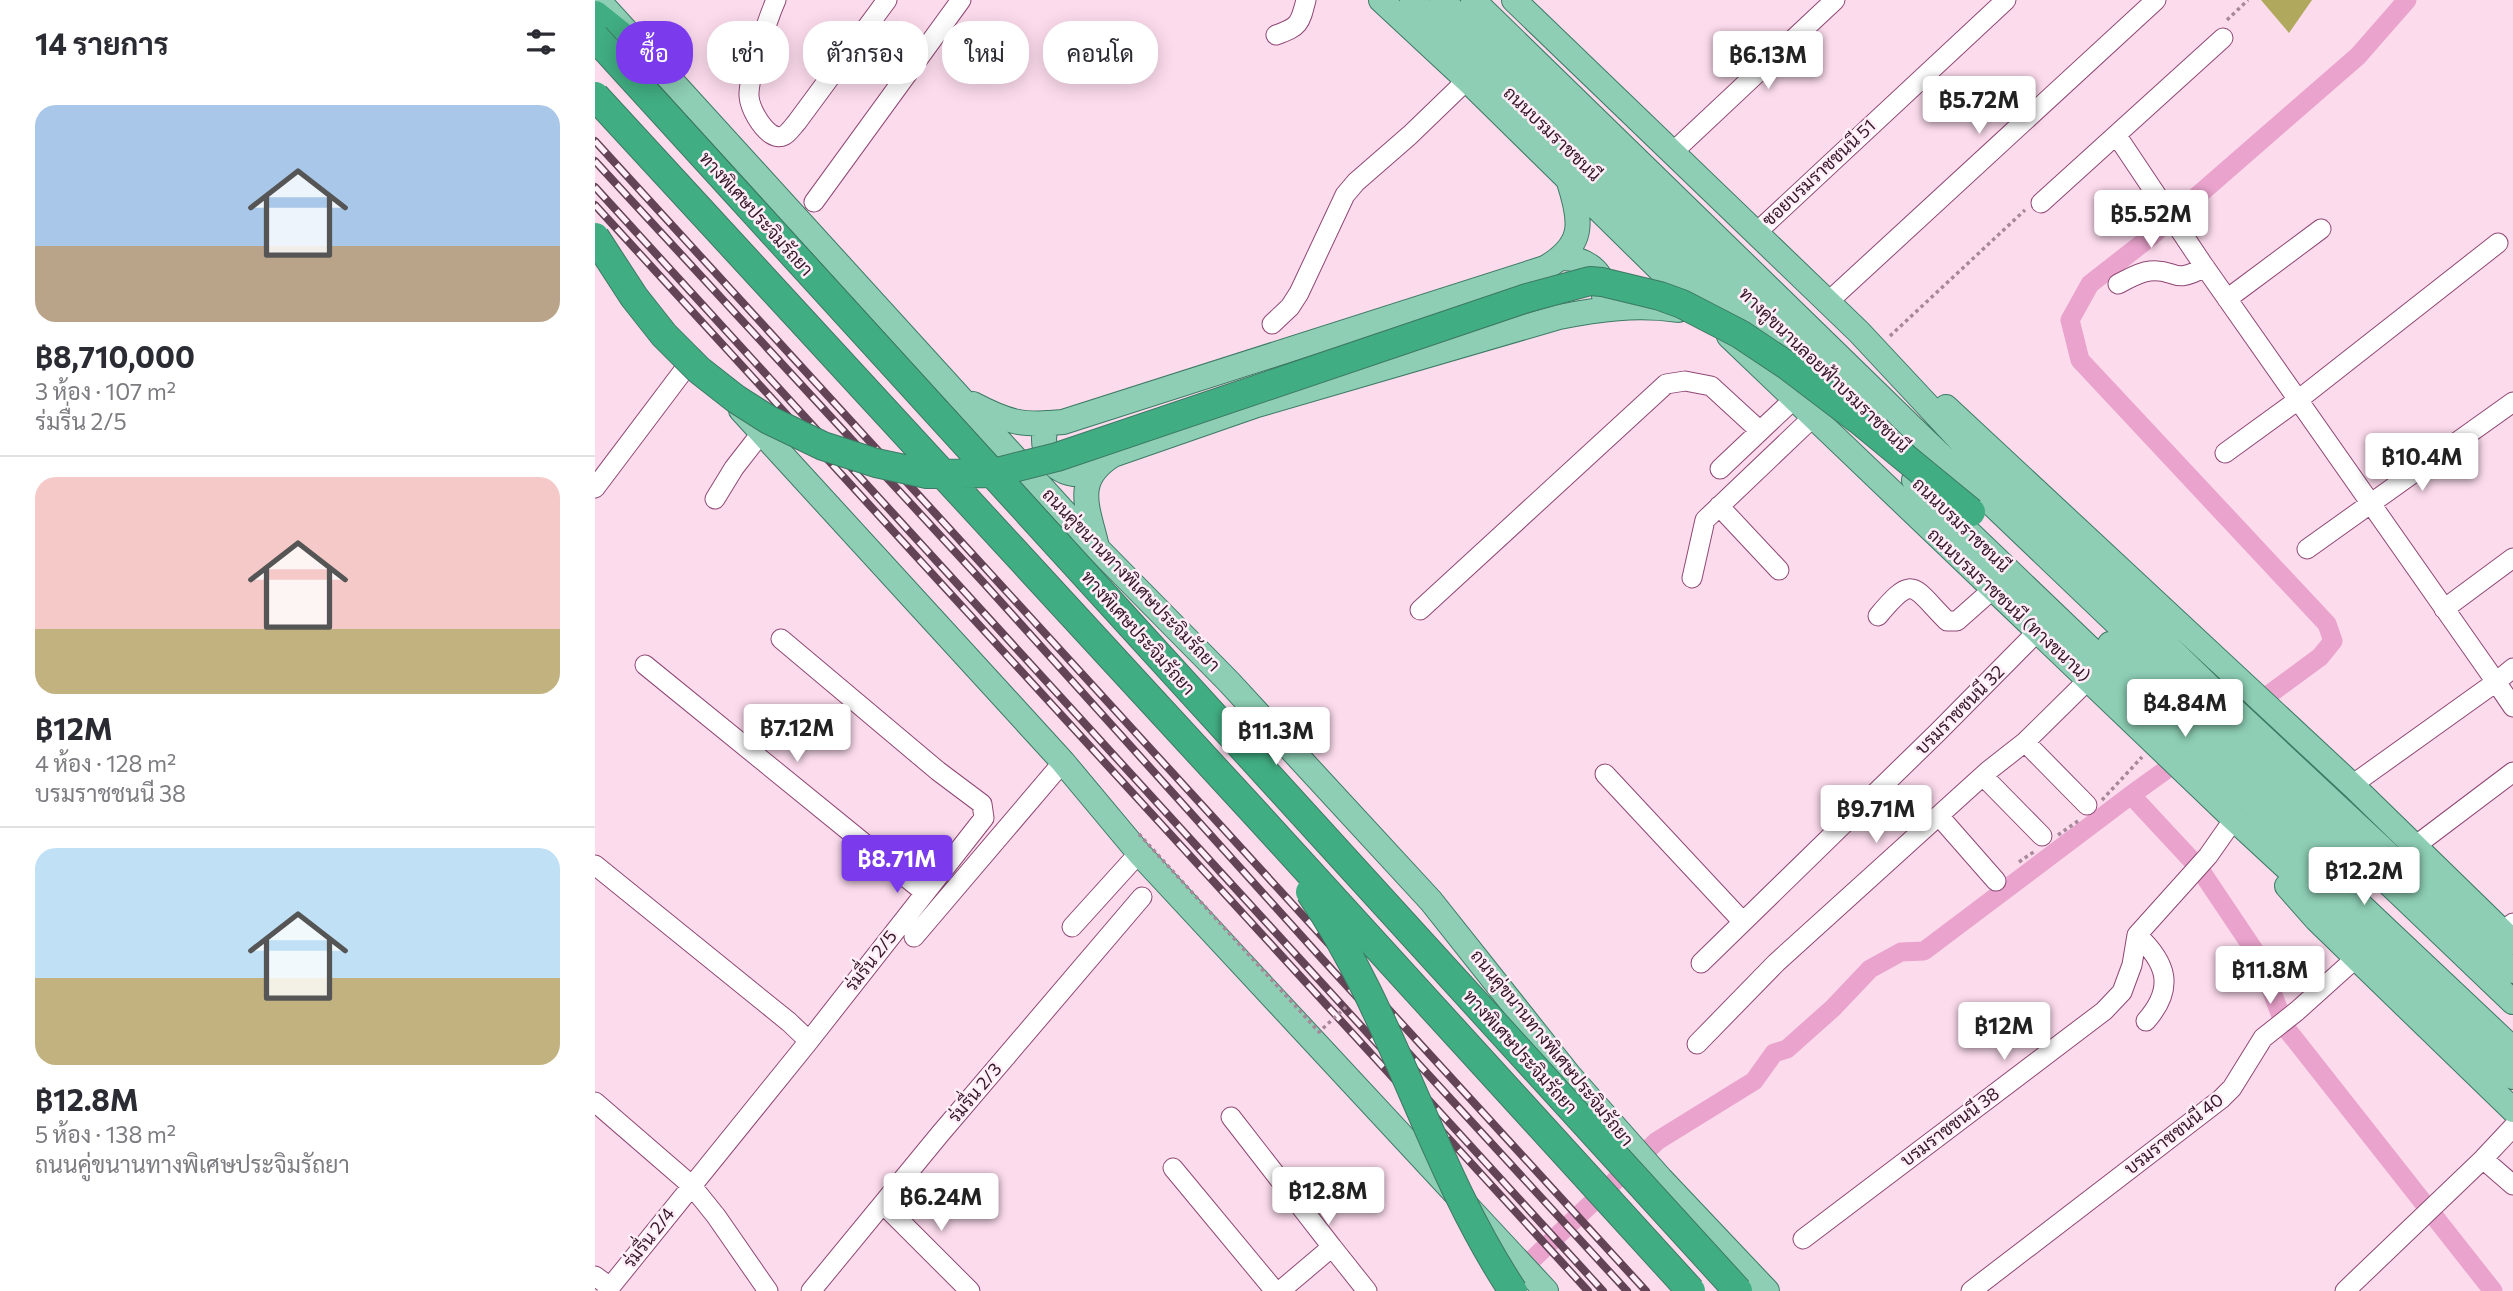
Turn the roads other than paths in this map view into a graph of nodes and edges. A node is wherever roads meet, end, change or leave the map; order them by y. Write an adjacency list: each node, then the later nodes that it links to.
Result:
1 (598, 0): 14 (main road, ถนนคู่ขนานทางพิเศษประจิมรัถยา)
2 (776, 0): 3 (street)
3 (887, 0)
4 (961, 0): 26 (street)
5 (1306, 0): 16 (street)
6 (1381, 0): 19 (main road)
7 (1473, 0): 102 (main road, ทางคู่ขนานลอยฟ้าบรมราชชนนี)
8 (1835, 0): 23 (street)
9 (2006, 0): 29 (street, ซอยบรมราชชนนี 51)
10 (2156, 0): 37 (street)
11 (1425, 3): 25 (main road, ถนนบรมราชชนนี); 58 (main road, ทางคู่ขนานลอยฟ้าบรมราชชนนี, bridge)
12 (1522, 3): 23 (main road)
13 (595, 15): 15 (highway)
14 (617, 21)
15 (616, 32)
16 (1276, 35)
17 (595, 37): 130 (highway, ทางพิเศษประจิมรัถยา, bridge)
18 (2223, 38): 22 (street)
19 (1467, 80): 24 (main road); 40 (street)
20 (673, 84): 43 (main road, ถนนคู่ขนานทางพิเศษประจิมรัถยา)
21 (595, 96): 84 (highway, ทางพิเศษประจิมรัถยา, bridge)
22 (2120, 141): 27 (street); 34 (street)
23 (1673, 152): 29 (main road)
24 (1562, 175): 25 (main road); 33 (main road); 39 (main road, ถนนบรมราชชนนี)
25 (1606, 186): 75 (main road, ถนนบรมราชชนนี)
26 (814, 202)
27 (2041, 203)
28 (2321, 229): 36 (street)
29 (1756, 233): 37 (main road)
30 (595, 237): 58 (highway, bridge)
31 (2498, 243): 45 (street)
32 (595, 248): 42 (main road)
33 (1562, 258): 38 (main road); 48 (main road)
34 (2204, 265): 35 (street); 36 (street)
35 (2118, 284)
36 (2227, 299): 45 (street)
37 (1828, 302): 41 (main road)
38 (1597, 309): 39 (main road); 53 (main road)
39 (1706, 315): 44 (main road, ถนนบรมราชชนนี)
40 (1272, 324)
41 (1859, 332): 82 (main road); 101 (main road)
42 (693, 358): 50 (main road); 54 (street)
43 (959, 397): 48 (main road); 59 (main road, ถนนคู่ขนานทางพิเศษประจิมรัถยา)
44 (1794, 399): 47 (main road, ถนนบรมราชชนนี); 49 (street)
45 (2298, 400): 51 (street); 56 (street)
46 (2513, 402): 56 (street)
47 (1812, 418): 57 (street); 64 (main road, ถนนบรมราชชนนี (ทางขนาน))
48 (1047, 423): 53 (main road)
49 (1760, 431): 52 (street); 66 (street)
50 (762, 432): 55 (street); 78 (main road)
51 (2225, 453)
52 (1720, 469)
53 (1091, 473): 59 (main road)
54 (595, 488)
55 (715, 499)
56 (2371, 505): 60 (street); 65 (street)
57 (1719, 506): 62 (street); 63 (street)
58 (1971, 512): 105 (main road, ทางคู่ขนานลอยฟ้าบรมราชชนนี)
59 (1097, 548): 131 (main road, ถนนคู่ขนานทางพิเศษประจิมรัถยา)
60 (2307, 549)
61 (2513, 558): 65 (street)
62 (1779, 569)
63 (1692, 578)
64 (1992, 590): 67 (street); 68 (main road, ถนนบรมราชชนนี (ทางขนาน))
65 (2444, 609): 73 (street)
66 (1420, 610)
67 (1878, 616)
68 (2037, 632): 72 (main road, ถนนบรมราชชนนี (ทางขนาน)); 94 (street, บรมราชชนนี 32)
69 (781, 639): 92 (street, ร่มรื่น 2/5)
70 (645, 665): 92 (street)
71 (2513, 668): 73 (street)
72 (2088, 680): 75 (main road, ถนนบรมราชชนนี (ทางขนาน)); 76 (street)
73 (2496, 682): 74 (street); 82 (street)
74 (2513, 707)
75 (2164, 735): 77 (main road, ถนนบรมราชชนนี (ทางขนาน))
76 (2025, 742): 81 (street); 83 (street)
77 (2190, 760): 86 (main road, ถนนบรมราชชนนี (ทางขนาน)); 104 (main road)
78 (1063, 762): 89 (main road); 98 (street)
79 (2513, 772): 88 (street)
80 (1605, 774): 94 (street)
81 (1984, 777): 85 (street); 87 (street)
82 (2352, 785): 88 (main road); 96 (main road)
83 (2087, 805)
84 (1257, 815): 128 (highway, bridge); 129 (highway, ทางพิเศษประจิมรัถยา, bridge)
85 (1939, 816): 91 (street); 107 (street)
86 (2234, 819): 97 (street); 99 (main road); 104 (main road, ถนนบรมราชชนนี (ทางขนาน))
87 (2042, 836)
88 (2423, 840): 96 (main road)
89 (1139, 853): 95 (street); 122 (main road)
90 (595, 865): 106 (street)
91 (1996, 881)
92 (924, 892): 106 (street, ร่มรื่น 2/5)
93 (1142, 897): 118 (street, ร่มรื่น 2/3)
94 (1743, 922): 100 (street, บรมราชชนนี 32)
95 (1072, 927)
96 (2513, 928)
97 (2137, 935): 103 (street); 119 (street, บรมราชชนนี 38)
98 (914, 937)
99 (2356, 958): 111 (main road); 132 (street, บรมราชชนนี 40)
100 (1701, 963)
101 (2513, 971)
102 (2513, 1002)
103 (2146, 1021)
104 (2471, 1023): 108 (main road); 109 (main road, ถนนบรมราชชนนี (ทางขนาน))
105 (2513, 1027)
106 (809, 1041): 116 (street, ร่มรื่น 2/5)
107 (1697, 1044)
108 (2513, 1049)
109 (2513, 1077)
110 (595, 1102): 116 (street)
111 (2513, 1110)
112 (1231, 1117): 120 (street)
113 (2513, 1127): 114 (street)
114 (2483, 1159): 117 (street); 133 (street)
115 (1173, 1168): 126 (street)
116 (691, 1185): 121 (street, ร่มรื่น 2/4); 123 (street)
117 (2513, 1185)
118 (883, 1204): 124 (street, ร่มรื่น 2/3); 125 (street)
119 (1803, 1239)
120 (1332, 1247): 126 (street); 127 (street)
121 (604, 1285)
122 (1543, 1288)
123 (768, 1291)
124 (811, 1291)
125 (970, 1291)
126 (1278, 1291)
127 (1367, 1291)
128 (1513, 1291)
129 (1691, 1291)
130 (1738, 1291)
131 (1767, 1291)
132 (1971, 1291)
133 (2346, 1291)

